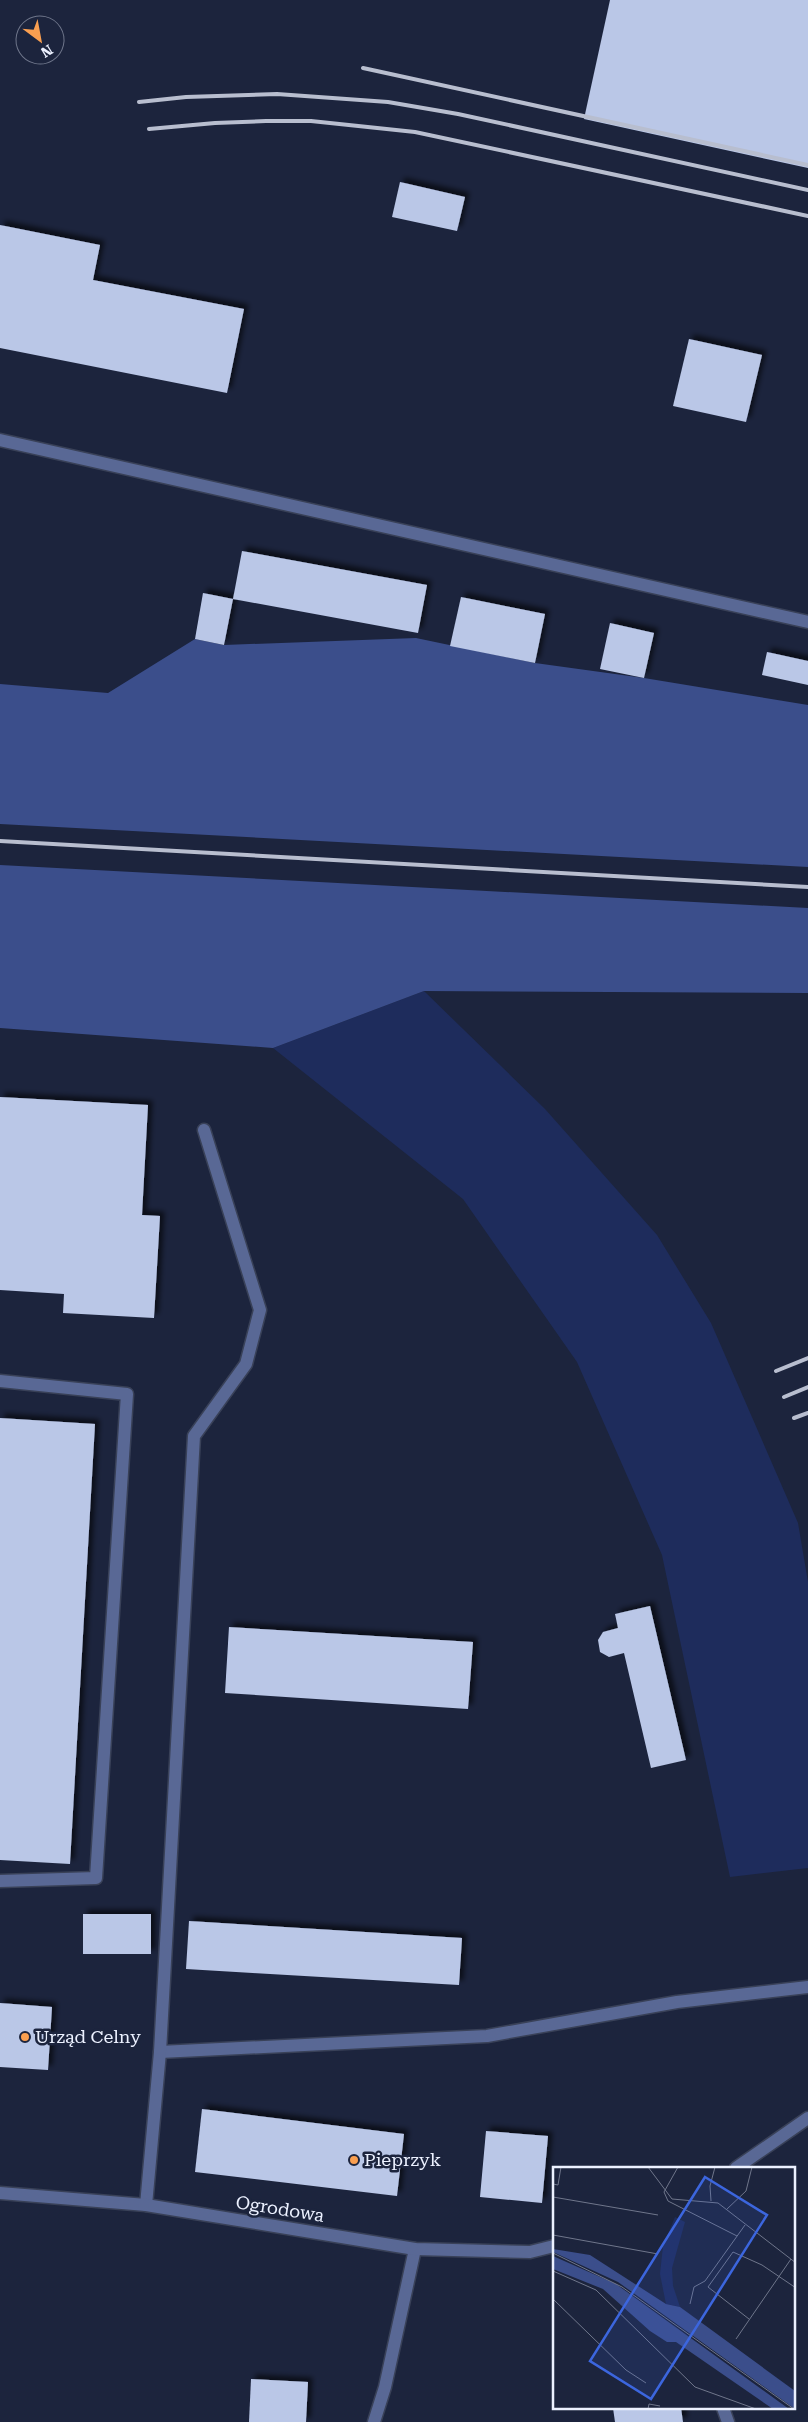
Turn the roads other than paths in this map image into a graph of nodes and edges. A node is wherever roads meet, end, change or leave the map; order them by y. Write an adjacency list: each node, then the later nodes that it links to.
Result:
1 (0, 440): 2 (street)
2 (808, 622)
3 (204, 1130): 7 (street)
4 (0, 1381): 5 (street)
5 (0, 1881)
6 (808, 1987): 7 (street)
7 (160, 2052): 11 (street)
8 (808, 2118): 9 (street)
9 (737, 2167)
10 (0, 2193): 11 (street, Ogrodowa)
11 (146, 2205): 13 (street, Ogrodowa)
12 (553, 2246): 13 (street, Ogrodowa)
13 (414, 2249): 15 (street)
14 (724, 2410): 16 (street)
15 (374, 2422)
16 (728, 2422)

